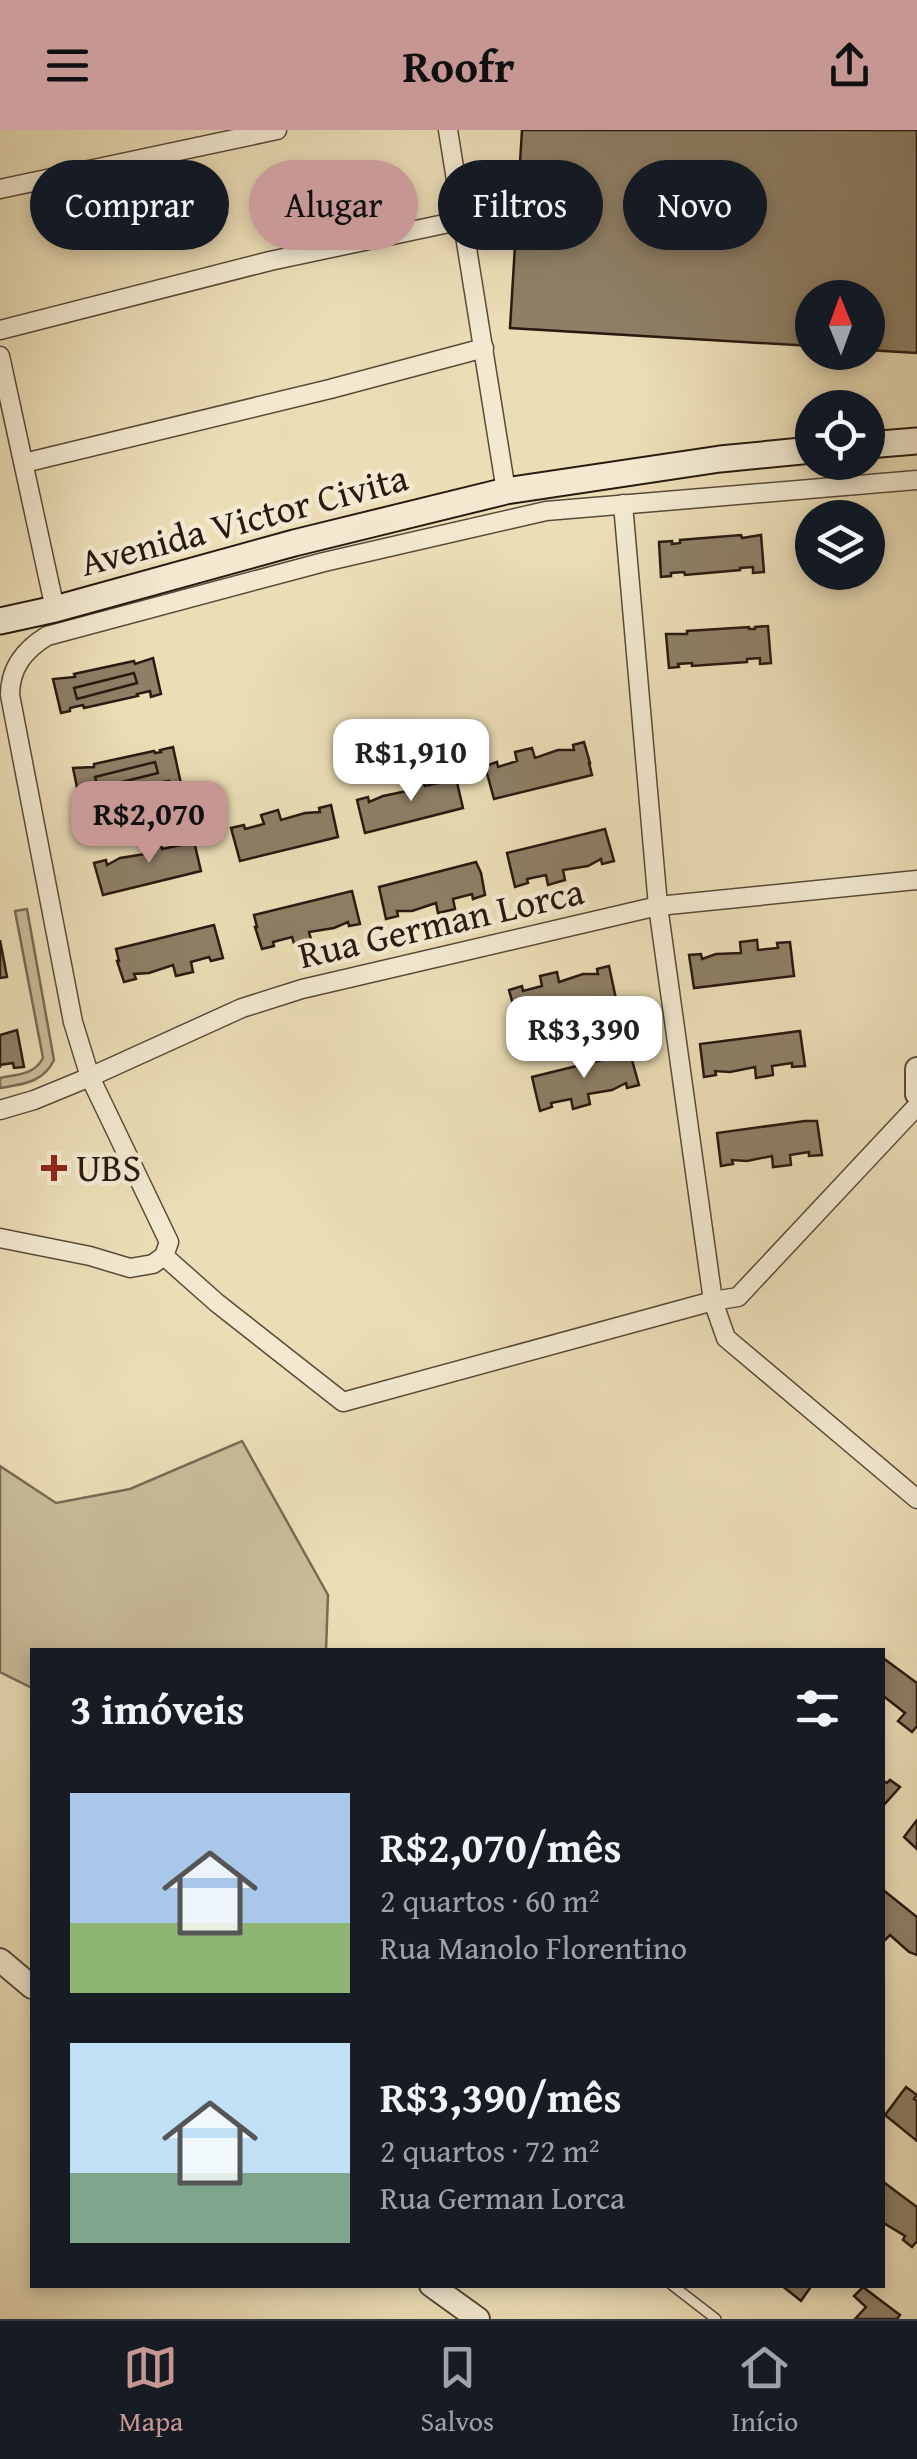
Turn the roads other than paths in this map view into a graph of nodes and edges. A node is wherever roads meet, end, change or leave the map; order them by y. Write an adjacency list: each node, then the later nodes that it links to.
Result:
1 (448, 130): 3 (street)
2 (262, 131): 4 (street)
3 (453, 160)
4 (0, 189)
5 (438, 225): 7 (street)
6 (468, 250): 8 (street)
7 (0, 330)
8 (484, 348): 13 (street); 15 (street)
9 (0, 356): 13 (street)
10 (917, 441): 11 (main road)
11 (885, 444)
12 (795, 451): 15 (main road, Avenida Victor Civita)
13 (24, 463): 17 (street)
14 (917, 480): 16 (street)
15 (506, 491): 17 (main road, Avenida Victor Civita)
16 (623, 504): 19 (street); 22 (street)
17 (55, 608): 18 (main road, Avenida Victor Civita)
18 (0, 621)
19 (22, 751): 20 (street); 24 (street)
20 (0, 756)
21 (917, 880): 22 (street, Rua German Lorca)
22 (658, 906): 24 (street, Rua German Lorca); 30 (street)
23 (917, 1069): 25 (street)
24 (90, 1077): 27 (street, Rua German Lorca); 29 (street)
25 (917, 1094)
26 (917, 1106): 30 (street)
27 (0, 1110)
28 (0, 1238): 29 (street)
29 (164, 1256): 30 (street)
30 (713, 1301): 31 (street)
31 (917, 1499)
32 (0, 1960): 33 (street)
33 (30, 1985)
34 (435, 2288): 36 (street)
35 (676, 2288): 37 (lane)
36 (478, 2319)
37 (716, 2319)

